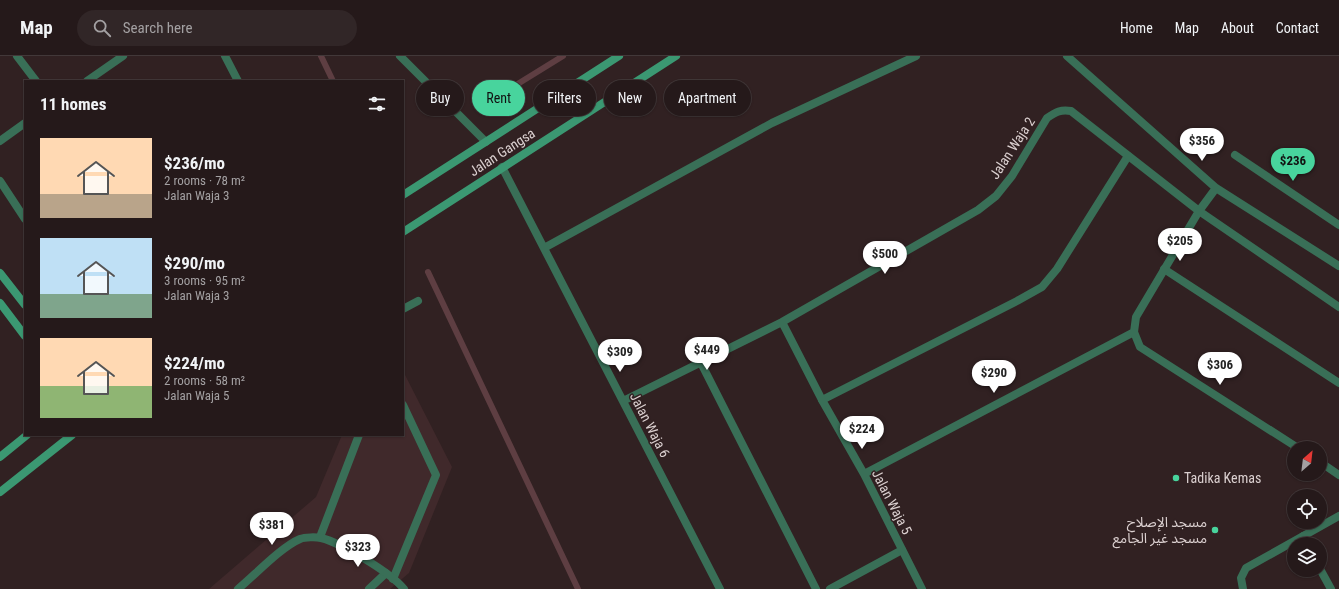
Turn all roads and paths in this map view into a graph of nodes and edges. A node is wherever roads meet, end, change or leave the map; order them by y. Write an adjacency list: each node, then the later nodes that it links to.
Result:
1 (17, 56): 9 (street)
2 (123, 56): 10 (street)
3 (225, 56): 11 (street)
4 (400, 56): 14 (street)
5 (619, 56): 14 (main road, Jalan Gangsa)
6 (676, 56): 17 (main road, Jalan Gangsa)
7 (916, 56): 25 (street)
8 (1067, 56): 19 (street)
9 (35, 80)
10 (88, 80)
11 (237, 80)
12 (24, 124): 13 (street)
13 (0, 141)
14 (486, 142): 20 (main road, Jalan Gangsa)
15 (1235, 155): 23 (street)
16 (1128, 156): 21 (street, Jalan Waja 2); 34 (street, Jalan Waja 2); 39 (street)
17 (502, 167): 24 (main road, Jalan Gangsa); 25 (street, Jalan Waja 6)
18 (0, 181): 22 (street)
19 (1216, 188): 21 (street); 26 (street)
20 (404, 193)
21 (1200, 212): 27 (street); 32 (street, Jalan Waja 2)
22 (24, 218)
23 (1339, 225)
24 (404, 231)
25 (544, 248): 40 (street, Jalan Waja 6)
26 (1339, 266)
27 (1164, 269): 35 (street); 38 (street)
28 (0, 273): 31 (main road)
29 (418, 301): 33 (street)
30 (0, 303): 36 (main road)
31 (24, 304)
32 (1339, 307)
33 (404, 308)
34 (782, 322): 37 (street, Jalan Waja 2); 39 (street, Jalan Waja 5)
35 (1134, 332): 45 (street); 48 (street)
36 (24, 335)
37 (701, 363): 40 (street, Jalan Waja 2); 63 (street)
38 (1339, 383)
39 (822, 400): 48 (street, Jalan Waja 5)
40 (623, 401): 62 (street, Jalan Waja 6)
41 (404, 407): 58 (street)
42 (26, 436): 46 (main road)
43 (71, 436): 50 (main road)
44 (359, 436): 52 (street)
45 (1287, 441)
46 (0, 457)
47 (1327, 467): 49 (street)
48 (864, 474): 55 (street, Jalan Waja 5)
49 (1339, 475)
50 (0, 492)
51 (1339, 516): 53 (street)
52 (320, 537): 56 (street); 59 (street)
53 (1309, 537)
54 (1287, 549): 66 (street)
55 (902, 550): 64 (street); 65 (street, Jalan Waja 5)
56 (386, 573): 58 (street); 60 (street)
57 (1324, 577): 67 (street)
58 (393, 579): 61 (street)
59 (238, 589)
60 (369, 589)
61 (404, 589)
62 (720, 589)
63 (816, 589)
64 (830, 589)
65 (922, 589)
66 (1243, 589)
67 (1331, 589)

